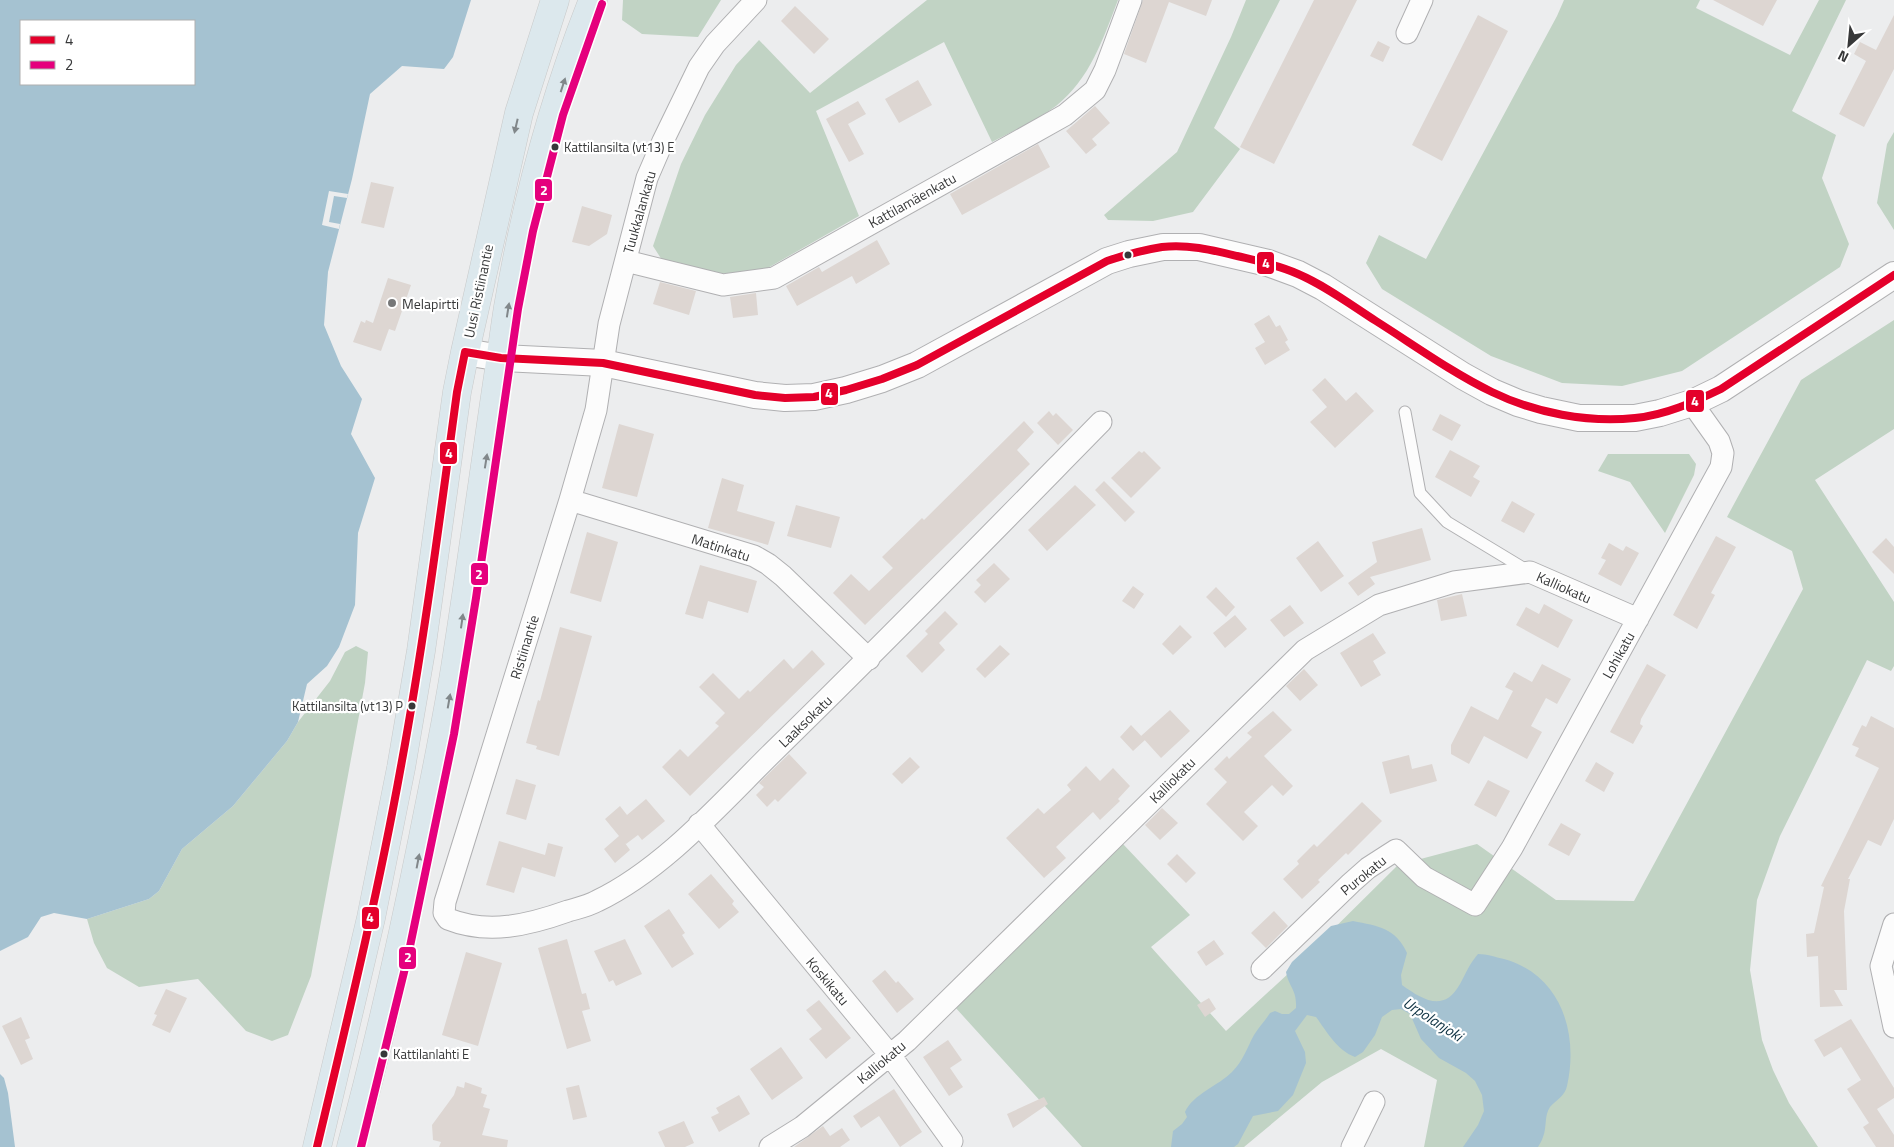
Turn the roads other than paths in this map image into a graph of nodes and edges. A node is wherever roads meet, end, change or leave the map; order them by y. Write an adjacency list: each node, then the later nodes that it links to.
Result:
1 (555, 0): 9 (highway, Uusi Ristiinantie, one-way to 9)
2 (593, 0): 10 (highway, one-way to 2)
3 (756, 0): 7 (street, Tuukkalankatu)
4 (1131, 0): 7 (street, Kattilamäenkatu)
5 (1422, 0): 6 (street)
6 (1407, 33)
7 (626, 261): 11 (street, Tuukkalankatu)
8 (1894, 275): 12 (street)
9 (465, 352): 10 (street); 28 (highway, Uusi Ristiinantie)
10 (501, 358): 11 (street); 29 (highway, one-way to 10)
11 (603, 364): 12 (street); 15 (street, Ristiinantie)
12 (1692, 403): 17 (street, Lohikatu)
13 (1405, 412): 16 (lane)
14 (1101, 422): 18 (street, Laaksokatu)
15 (570, 500): 18 (street, Matinkatu); 21 (street, Ristiinantie)
16 (1530, 572): 17 (street, Kalliokatu); 25 (street, Kalliokatu)
17 (1638, 620): 20 (street, Lohikatu)
18 (869, 659): 19 (street, Laaksokatu)
19 (699, 824): 21 (street, Laaksokatu); 25 (street, Koskikatu)
20 (1475, 905): 23 (street, Purokatu)
21 (456, 923)
22 (1894, 924): 24 (street)
23 (1262, 970)
24 (1894, 1027)
25 (890, 1055): 27 (street, Koskikatu); 30 (street, Kalliokatu)
26 (1374, 1102): 31 (street)
27 (952, 1141)
28 (317, 1147)
29 (351, 1147)
30 (770, 1147)
31 (1352, 1147)

